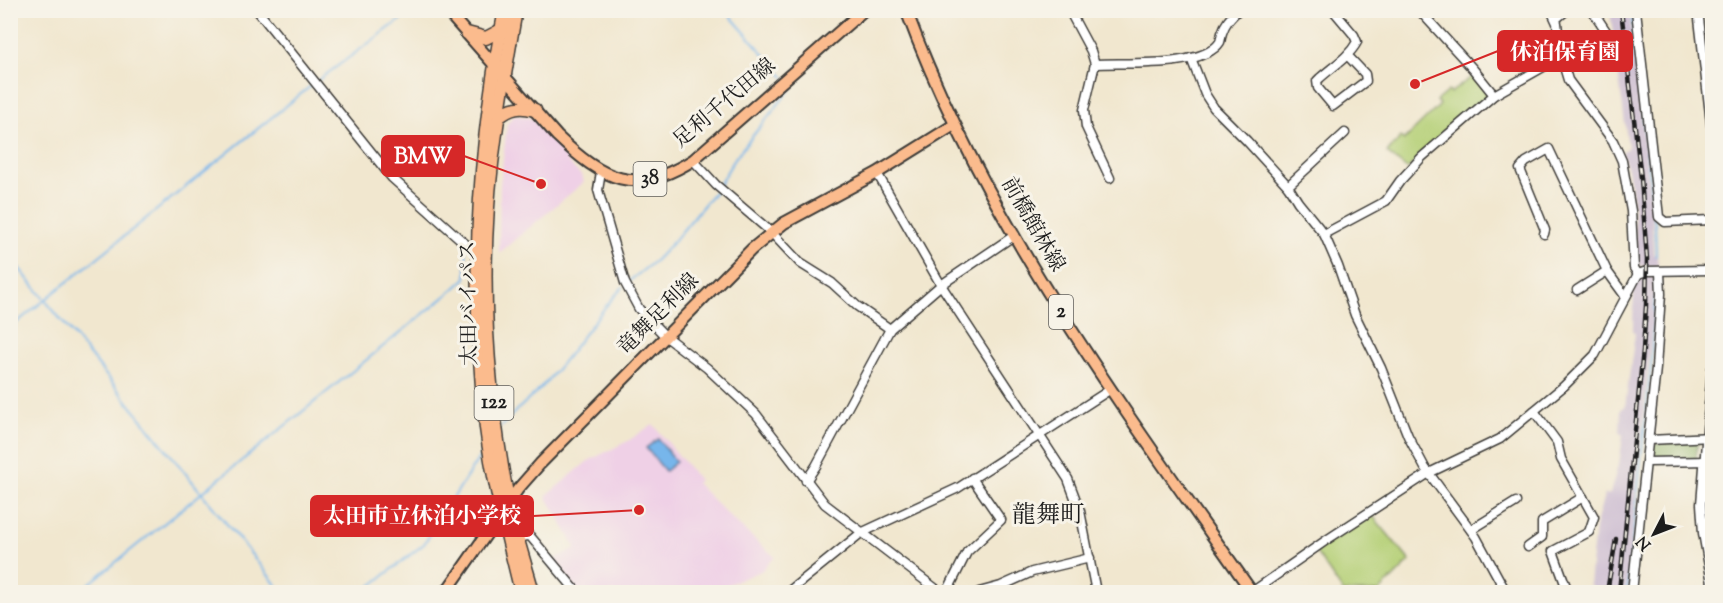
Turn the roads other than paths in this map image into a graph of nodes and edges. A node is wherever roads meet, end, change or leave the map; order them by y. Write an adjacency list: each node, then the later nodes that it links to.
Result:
1 (257, 10): 42 (street)
2 (447, 10): 18 (main road, 足利千代田線 / 38)
3 (505, 10): 17 (highway, 太田バイパス / 122)
4 (516, 10): 25 (highway, 太田バイパス / 122)
5 (864, 10): 32 (main road, 足利千代田線 / 38)
6 (906, 10): 29 (main road, 前橋館林線 / 2)
7 (1069, 10): 23 (street)
8 (1238, 10): 22 (street)
9 (1333, 10): 20 (street)
10 (1419, 10): 26 (street)
11 (1551, 10): 16 (street)
12 (1567, 10): 16 (street)
13 (1592, 10): 19 (street)
14 (1636, 10): 37 (street)
15 (1698, 10): 30 (street)
16 (1556, 19): 21 (street)
17 (501, 30): 18 (highway); 24 (highway, 太田バイパス / 122)
18 (467, 33): 24 (main road, 足利千代田線 / 38)
19 (1608, 34)
20 (1347, 55): 20 (street)
21 (1561, 57): 26 (street); 46 (street)
22 (1191, 58): 23 (street); 36 (street)
23 (1095, 64): 35 (street)
24 (495, 65): 25 (main road, 足利千代田線 / 38); 42 (highway, 太田バイパス / 122)
25 (505, 76): 27 (main road, 足利千代田線 / 38); 28 (highway, 太田バイパス / 122)
26 (1494, 95): 39 (street)
27 (535, 110): 28 (highway); 33 (main road, 足利千代田線 / 38)
28 (499, 117): 65 (highway, 太田バイパス / 122)
29 (954, 125): 34 (main road, 竜舞足利線); 41 (main road, 前橋館林線 / 2)
30 (1713, 132)
31 (1346, 133): 36 (street)
32 (693, 160): 33 (main road, 足利千代田線 / 38); 38 (street)
33 (601, 172): 51 (street)
34 (877, 173): 38 (main road, 竜舞足利線); 47 (street)
35 (1110, 178)
36 (1288, 186): 39 (street)
37 (1713, 220)
38 (771, 232): 50 (street); 51 (main road, 竜舞足利線)
39 (1324, 234): 60 (street)
40 (1544, 234): 44 (street)
41 (1015, 235): 47 (street); 53 (main road, 前橋館林線 / 2)
42 (477, 249): 65 (highway, 太田バイパス / 122)
43 (1713, 270): 45 (street)
44 (1607, 271): 48 (street); 49 (street)
45 (1660, 272): 46 (street); 57 (street)
46 (1638, 274): 49 (street)
47 (940, 285): 50 (street); 55 (street)
48 (1577, 290)
49 (1625, 296): 54 (street)
50 (890, 329): 62 (street)
51 (664, 336): 62 (street); 65 (main road, 竜舞足利線)
52 (1713, 368): 56 (street)
53 (1111, 389): 55 (street); 81 (main road, 前橋館林線 / 2)
54 (1534, 411): 60 (street); 63 (street)
55 (1039, 435): 61 (street); 70 (street)
56 (1709, 438): 57 (street); 58 (street)
57 (1648, 440): 59 (street)
58 (1708, 461): 59 (street); 71 (street)
59 (1647, 462): 84 (street)
60 (1429, 473): 66 (street); 81 (street)
61 (972, 478): 67 (street); 78 (street)
62 (806, 481): 67 (street)
63 (1583, 497): 69 (street); 83 (street)
64 (1516, 502): 66 (street)
65 (506, 509): 68 (highway, 太田バイパス / 122); 72 (main road, 竜舞足利線); 73 (highway, 太田バイパス / 122)
66 (1471, 530): 82 (street)
67 (861, 533): 76 (street); 77 (street)
68 (518, 537): 74 (highway, 太田バイパス / 122); 75 (street)
69 (1528, 547)
70 (1090, 558): 79 (street); 80 (street)
71 (1713, 583)
72 (446, 592)
73 (521, 592)
74 (533, 592)
75 (577, 592)
76 (788, 592)
77 (940, 592)
78 (947, 592)
79 (979, 592)
80 (1096, 592)
81 (1252, 592)
82 (1506, 592)
83 (1568, 592)
84 (1632, 592)

